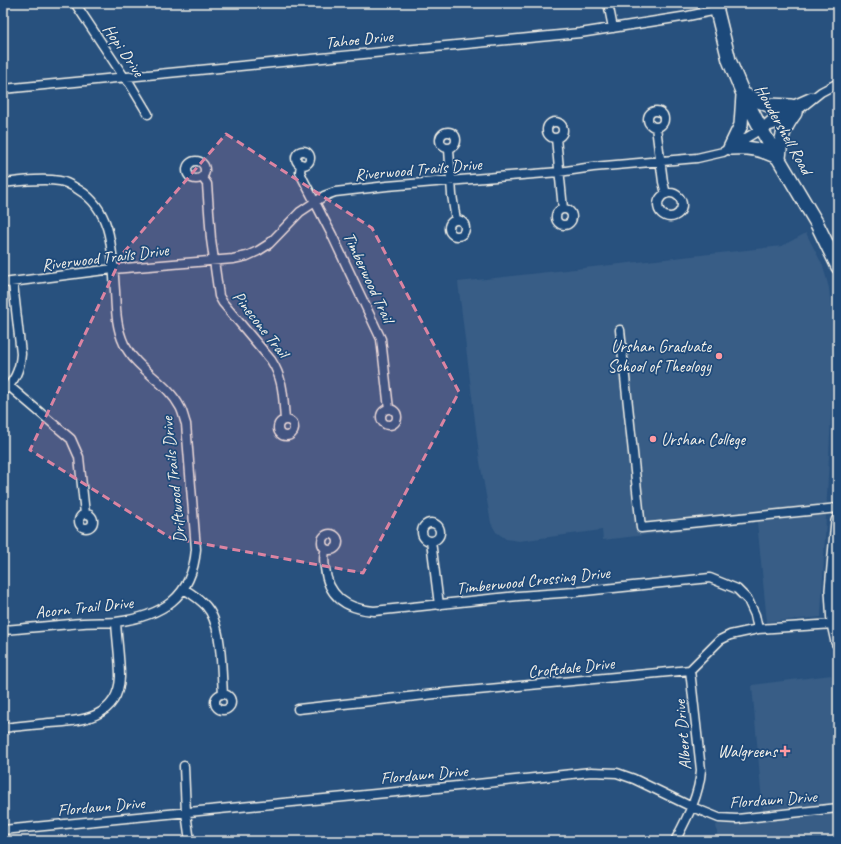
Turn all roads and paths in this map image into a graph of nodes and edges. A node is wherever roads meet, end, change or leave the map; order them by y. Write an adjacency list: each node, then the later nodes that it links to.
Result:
1 (75, 3): 5 (street, Hopi Drive)
2 (608, 3): 4 (street)
3 (716, 6): 4 (street, Tahoe Drive); 8 (main road, Howdershell Road)
4 (613, 28): 5 (street, Tahoe Drive)
5 (124, 77): 7 (street, Tahoe Drive); 10 (street, Hopi Drive)
6 (838, 83): 9 (street, Riverwood Trails Drive)
7 (3, 89)
8 (743, 94): 9 (main road); 12 (main road, Howdershell Road); 14 (main road)
9 (793, 109): 12 (street, Riverwood Trails Drive); 16 (main road)
10 (148, 114)
11 (656, 128): 17 (street)
12 (761, 129): 14 (street, Riverwood Trails Drive); 16 (main road, Howdershell Road)
13 (556, 138): 19 (street)
14 (730, 148): 16 (main road); 17 (street, Riverwood Trails Drive)
15 (449, 149): 21 (street)
16 (779, 158): 28 (main road, Howdershell Road)
17 (660, 162): 19 (street, Riverwood Trails Drive); 23 (street)
18 (301, 164): 24 (street, Timberwood Trail)
19 (559, 172): 21 (street, Riverwood Trails Drive); 25 (street)
20 (202, 177): 27 (street, Pinecone Trail)
21 (452, 181): 24 (street, Riverwood Trails Drive); 26 (street)
22 (3, 183): 29 (street, Driftwood Trails Drive)
23 (666, 194)
24 (315, 202): 27 (street, Riverwood Trails Drive); 34 (street, Timberwood Trail)
25 (563, 209)
26 (456, 220)
27 (214, 261): 29 (street, Riverwood Trails Drive); 35 (street, Pinecone Trail)
28 (838, 267)
29 (113, 269): 31 (street, Riverwood Trails Drive); 41 (street, Driftwood Trails Drive)
30 (3, 283): 31 (street, Riverwood Trails Drive)
31 (13, 283): 33 (street)
32 (620, 330): 36 (street)
33 (6, 388): 37 (street)
34 (389, 409)
35 (285, 420)
36 (838, 508)
37 (85, 514)
38 (838, 521): 44 (main road)
39 (431, 541): 42 (street)
40 (326, 549): 42 (street, Timberwood Crossing Drive)
41 (184, 589): 43 (street, Acorn Trail Drive); 49 (street)
42 (439, 604): 45 (street, Timberwood Crossing Drive)
43 (116, 622): 46 (street, Acorn Trail Drive); 51 (street)
44 (834, 624): 45 (street); 47 (main road)
45 (758, 629): 48 (street)
46 (3, 630)
47 (838, 642)
48 (690, 670): 50 (street, Croftdale Drive); 53 (street, Albert Drive)
49 (223, 694)
50 (298, 709)
51 (3, 728)
52 (184, 766): 55 (street)
53 (692, 807): 54 (street, Flordawn Drive); 55 (street, Flordawn Drive); 58 (street, Albert Drive)
54 (838, 808)
55 (186, 813): 56 (street, Flordawn Drive); 57 (street)
56 (3, 830)
57 (190, 841)
58 (675, 841)

